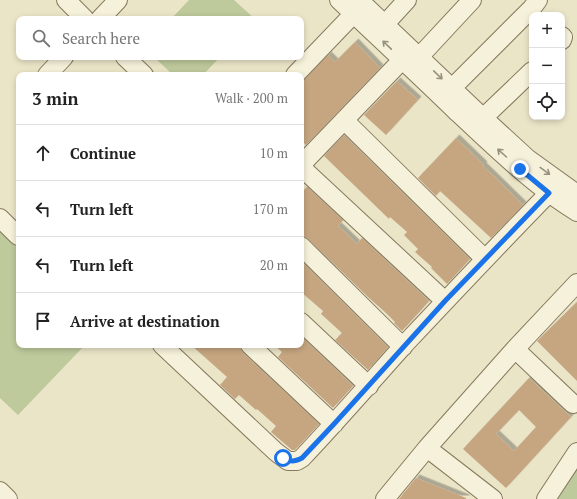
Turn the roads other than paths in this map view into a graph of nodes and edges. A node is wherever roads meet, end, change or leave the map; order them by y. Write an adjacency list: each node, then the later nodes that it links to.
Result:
1 (66, 0): 8 (street)
2 (118, 0): 9 (street)
3 (339, 0): 6 (street)
4 (407, 0): 10 (street)
5 (472, 0): 11 (street)
6 (359, 6): 10 (street); 11 (street, one-way to 6); 16 (street)
7 (537, 8): 18 (street)
8 (82, 16)
9 (103, 16)
10 (384, 24): 11 (street)
11 (410, 58): 18 (street, one-way to 18); 20 (street); 23 (street, one-way to 11)
12 (61, 60): 14 (street)
13 (128, 60): 15 (street)
14 (50, 72)
15 (141, 72)
16 (298, 72)
17 (529, 74): 19 (street)
18 (452, 88): 19 (street)
19 (483, 118): 24 (street, one-way to 24)
20 (344, 120): 21 (street); 29 (street)
21 (304, 163)
22 (304, 169): 31 (street)
23 (549, 193): 25 (street); 29 (street)
24 (577, 194)
25 (577, 212)
26 (0, 218): 27 (street)
27 (16, 231)
28 (304, 249): 33 (street)
29 (486, 259): 31 (street)
30 (577, 283): 36 (street)
31 (445, 301): 33 (street)
32 (304, 325): 37 (street)
33 (403, 347): 37 (street)
34 (165, 348): 39 (street)
35 (253, 348): 39 (street)
36 (515, 349): 38 (street); 40 (street)
37 (369, 386): 39 (street)
38 (573, 404)
39 (334, 424)
40 (427, 448): 44 (street); 45 (street)
41 (577, 452): 46 (street)
42 (0, 491): 43 (street)
43 (8, 499)
44 (385, 499)
45 (492, 499)
46 (546, 499)

